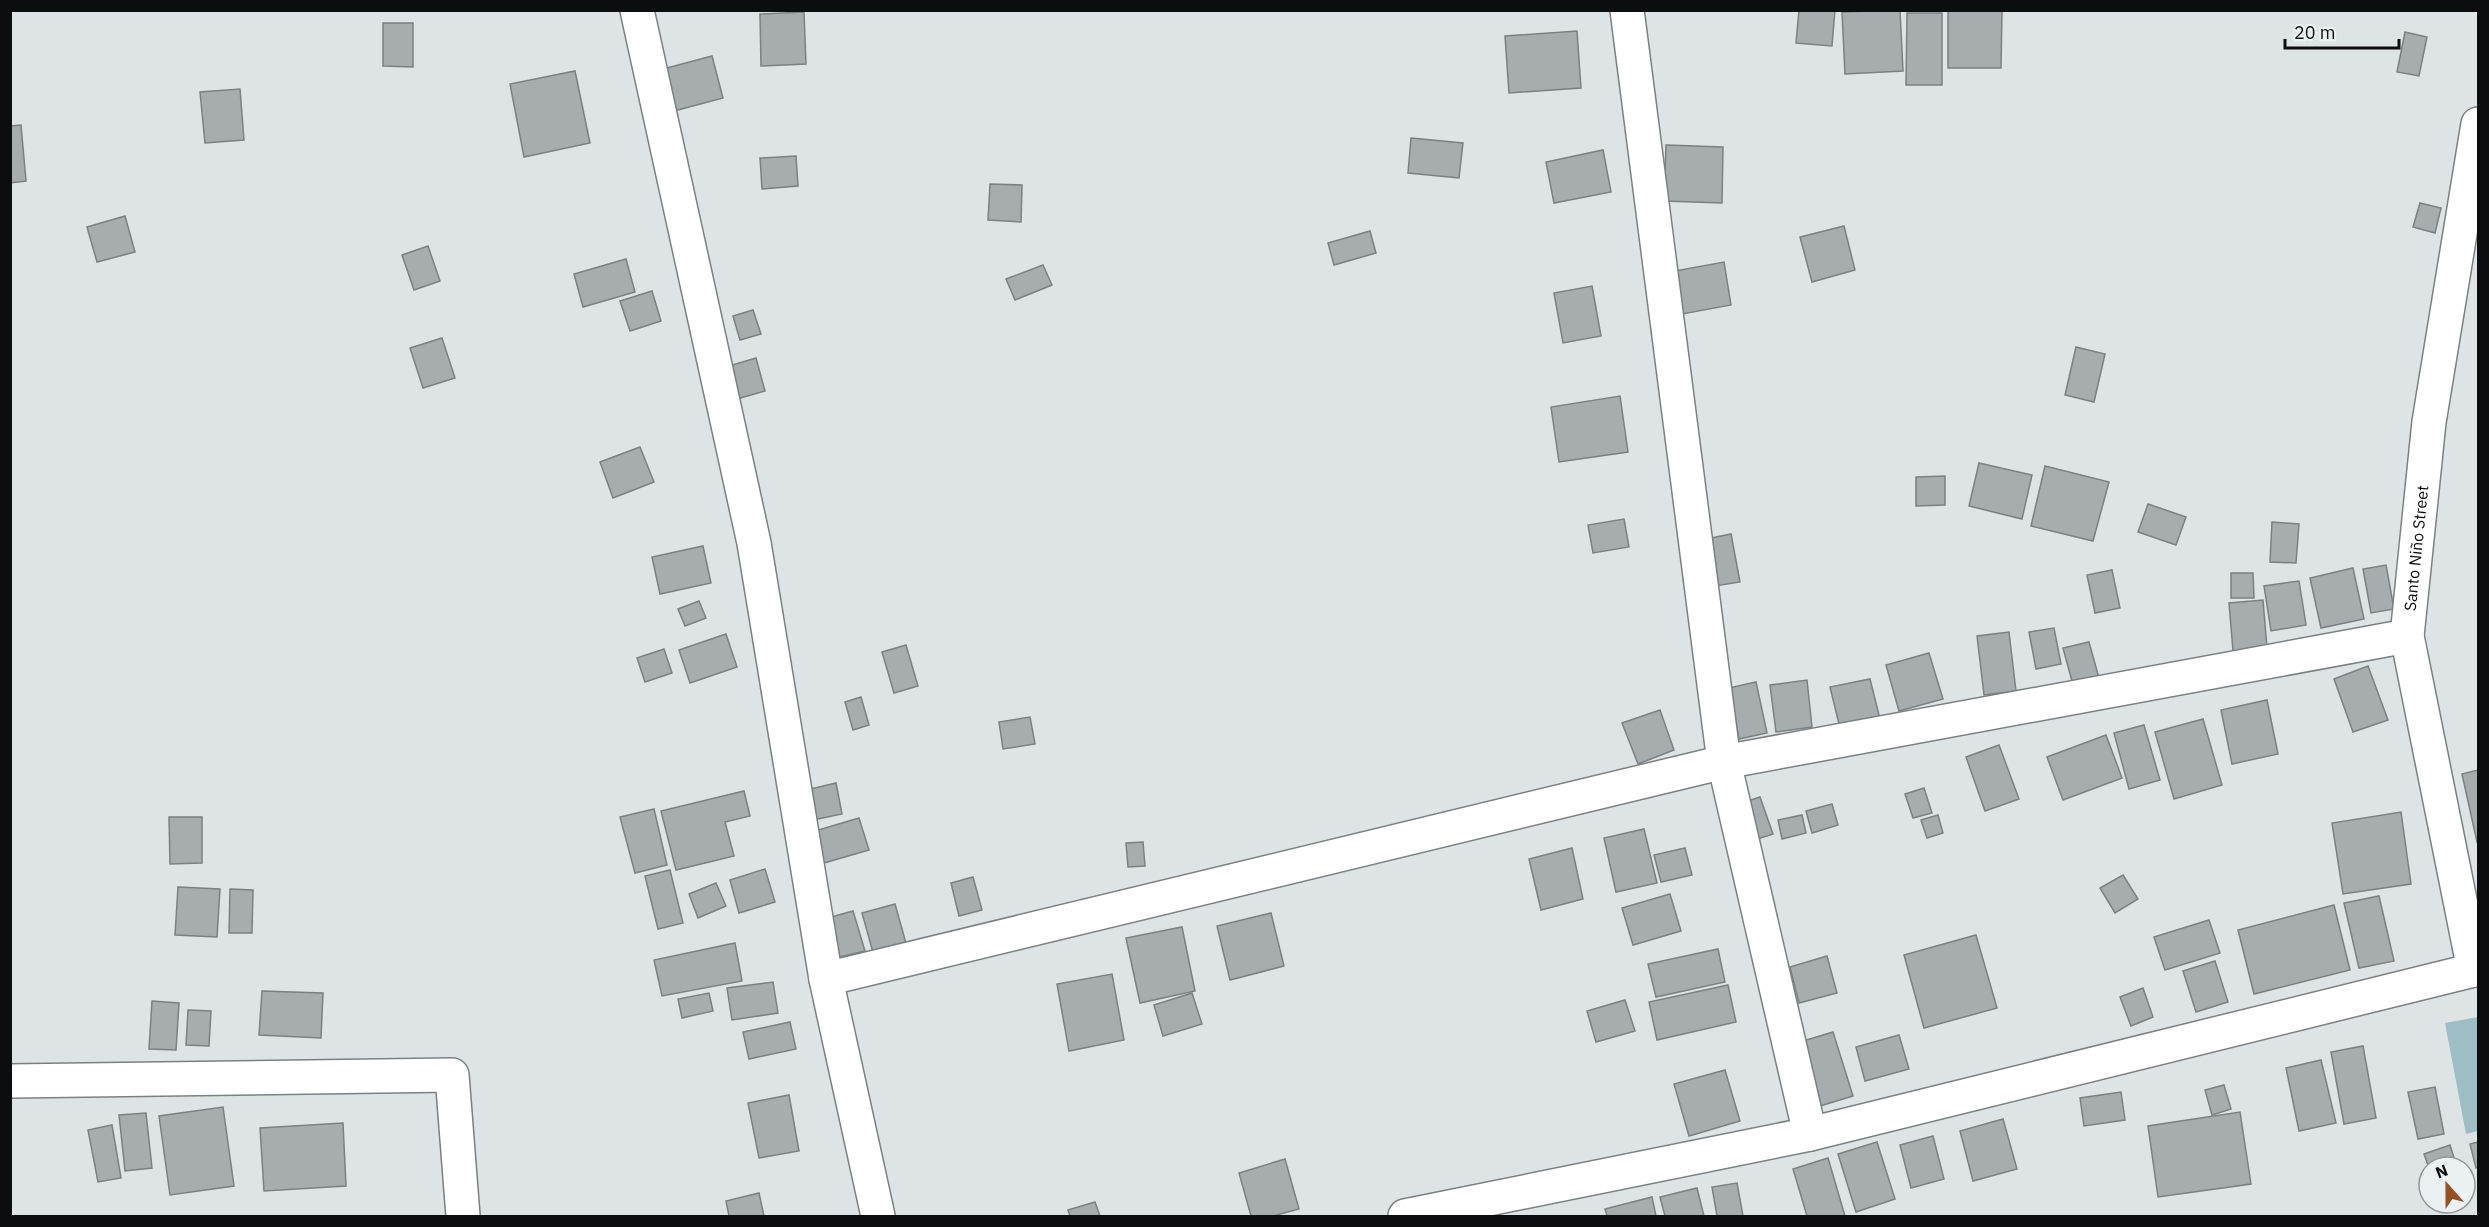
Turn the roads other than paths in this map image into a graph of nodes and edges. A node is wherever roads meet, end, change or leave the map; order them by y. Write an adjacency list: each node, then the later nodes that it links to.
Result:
1 (637, 10): 7 (street)
2 (1627, 10): 5 (street)
3 (2478, 124): 4 (street, Santo Niño Street)
4 (2407, 636): 5 (street); 6 (street, Santo Niño Street)
5 (1724, 762): 7 (street); 9 (street)
6 (2476, 969): 9 (street)
7 (826, 979): 11 (street)
8 (10, 1081): 10 (street)
9 (1810, 1134): 12 (street)
10 (463, 1216)
11 (879, 1216)
12 (1405, 1216)

